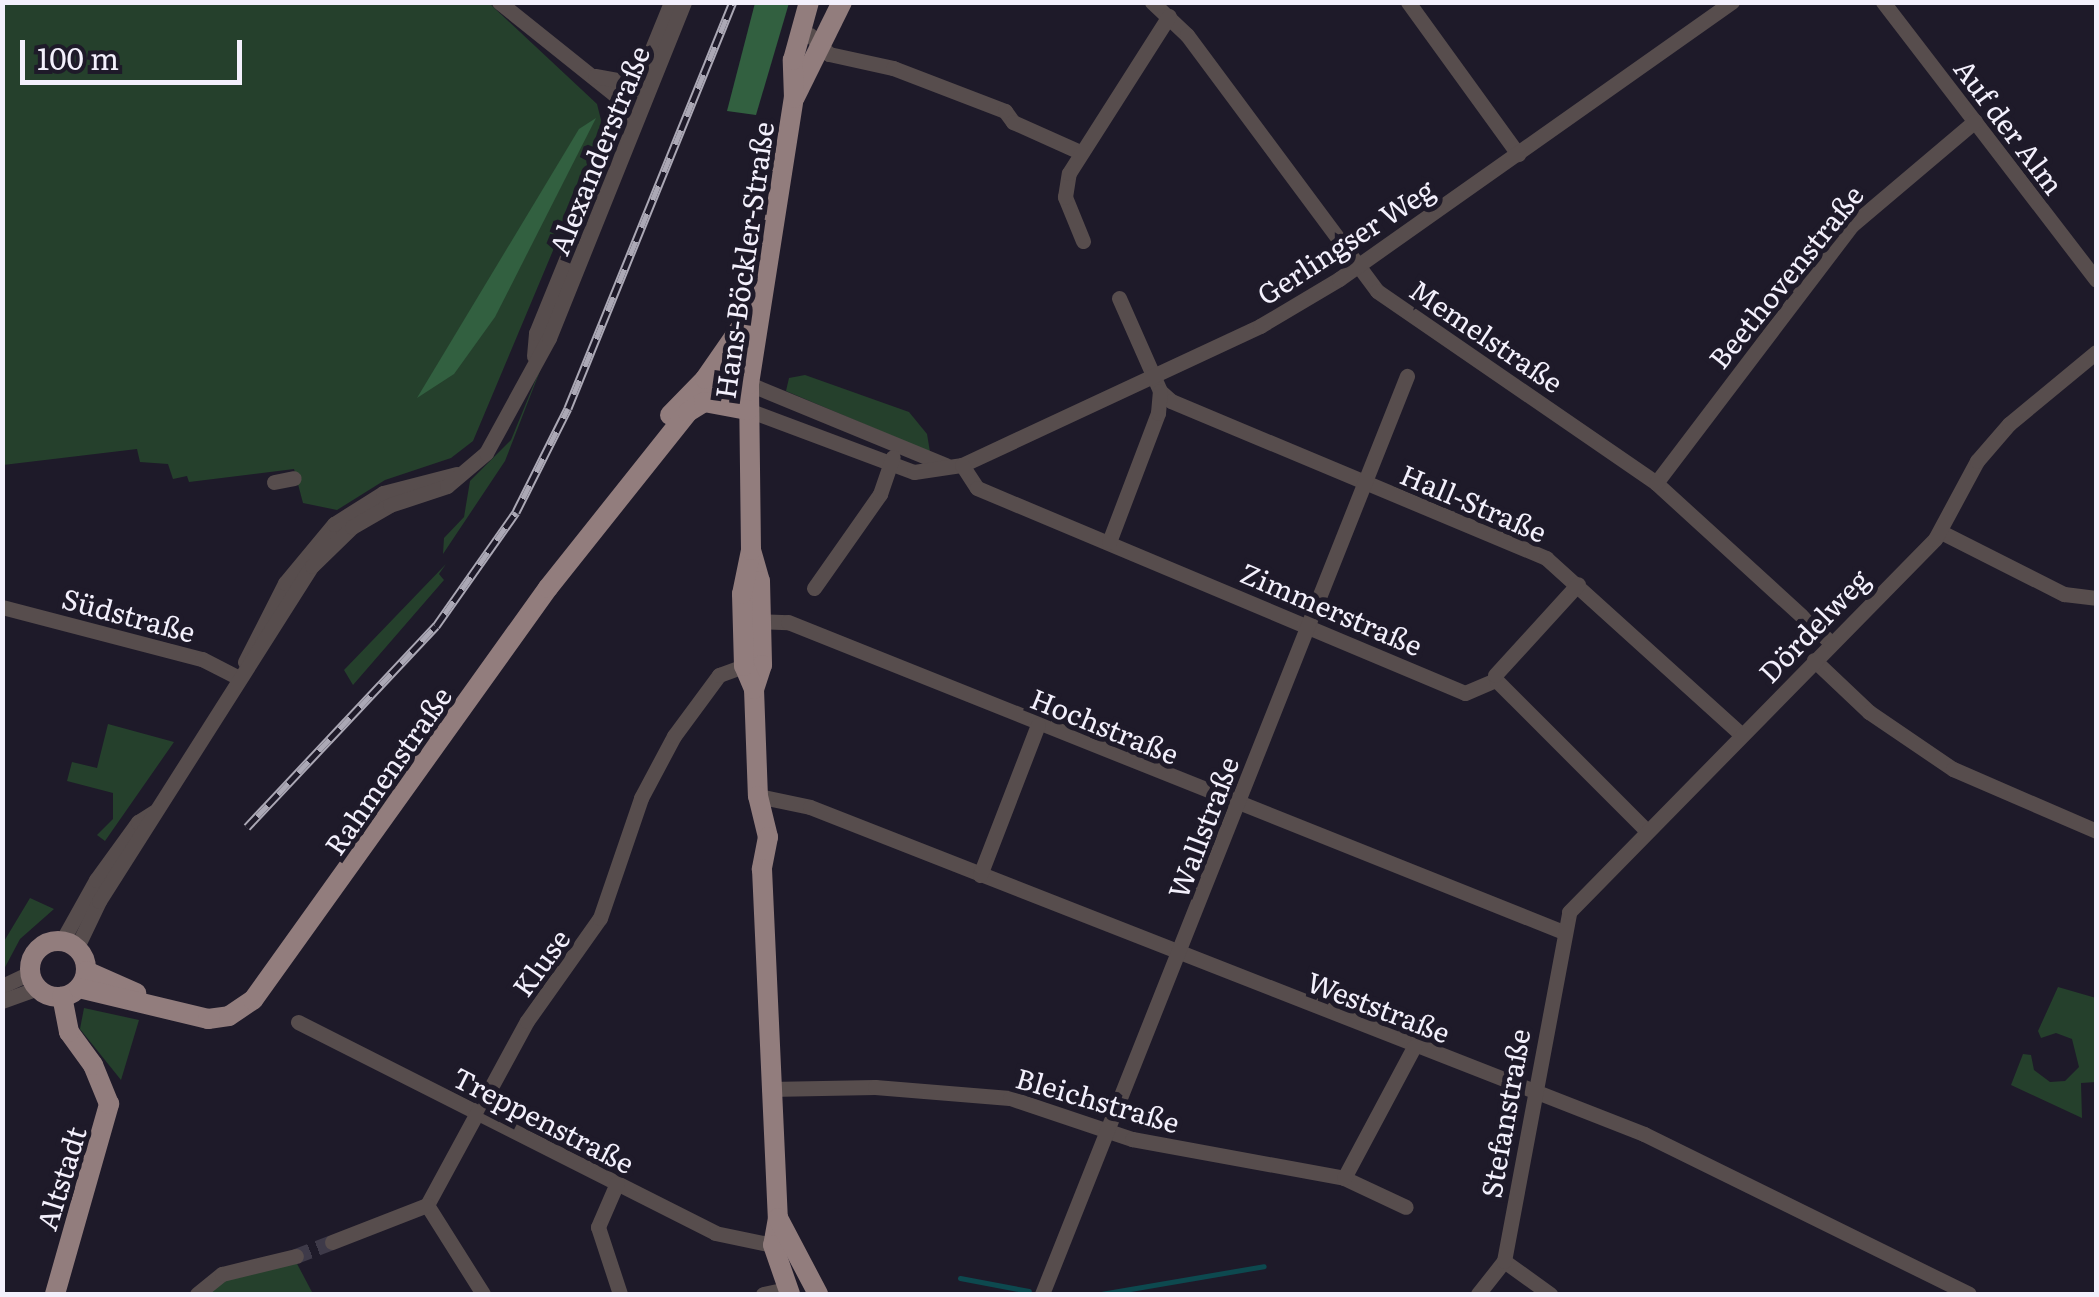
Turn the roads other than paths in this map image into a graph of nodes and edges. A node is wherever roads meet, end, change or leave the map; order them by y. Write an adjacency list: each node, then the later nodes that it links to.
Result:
1 (499, 2): 14 (street)
2 (670, 2): 14 (street, Alexanderstraße)
3 (684, 2): 14 (street, Alexanderstraße)
4 (809, 2): 15 (main road, Hans-Böckler-Straße)
5 (821, 2): 13 (main road, Hans-Böckler-Straße)
6 (831, 2): 13 (main road)
7 (842, 2): 13 (main road, Hans-Böckler-Straße)
8 (1152, 2): 12 (street, Memelstraße)
9 (1408, 2): 18 (street)
10 (1732, 2): 18 (street, Gerlingser Weg)
11 (1883, 2): 16 (street, Auf der Alm)
12 (1169, 16): 17 (street); 20 (street, Memelstraße)
13 (815, 41): 15 (main road, Hans-Böckler-Straße); 17 (street)
14 (635, 91): 25 (street, Alexanderstraße); 25 (street, Alexanderstraße)
15 (794, 98): 23 (main road, Hans-Böckler-Straße)
16 (1974, 122): 21 (street, Auf der Alm); 37 (street, Beethovenstraße)
17 (1080, 152): 19 (street)
18 (1518, 154): 20 (street, Gerlingser Weg)
19 (1083, 241)
20 (1355, 268): 26 (street, Gerlingser Weg); 37 (street, Memelstraße)
21 (2096, 280)
22 (1119, 298): 26 (street)
23 (760, 300): 28 (main road, Hans-Böckler-Straße); 29 (main road, Rahmenstraße)
24 (2096, 352): 39 (street, Dördelweg)
25 (534, 356): 51 (street, Alexanderstraße)
26 (1154, 374): 30 (street); 33 (street, Gerlingser Weg)
27 (1407, 376): 36 (street, Wallstraße)
28 (749, 384): 29 (main road); 31 (main road, Hans-Böckler-Straße); 32 (street)
29 (695, 388): 38 (main road, Rahmenstraße)
30 (1160, 391): 36 (street, Hall-Straße); 40 (street)
31 (748, 410): 32 (street); 38 (main road, Rahmenstraße); 45 (main road, Hans-Böckler-Straße)
32 (893, 456): 33 (street); 42 (street)
33 (958, 466): 40 (street, Zimmerstraße)
34 (294, 478): 35 (street)
35 (274, 482)
36 (1363, 482): 41 (street, Hall-Straße); 46 (street, Wallstraße)
37 (1656, 483): 47 (street, Memelstraße)
38 (622, 492): 63 (main road, Rahmenstraße)
39 (1941, 532): 43 (street); 47 (street, Dördelweg)
40 (1109, 542): 46 (street, Zimmerstraße)
41 (1578, 584): 50 (street); 54 (street, Hall-Straße)
42 (814, 588)
43 (2096, 598)
44 (2, 606): 51 (street, Südstraße)
45 (752, 622): 49 (main road, Hans-Böckler-Straße); 52 (main road, Hans-Böckler-Straße); 53 (street, Hochstraße)
46 (1307, 622): 56 (street, Wallstraße); 57 (street, Zimmerstraße)
47 (1831, 643): 48 (street, Dördelweg)
48 (1814, 660): 54 (street, Dördelweg); 58 (street)
49 (744, 666): 52 (main road, Hans-Böckler-Straße); 70 (street, Kluse)
50 (1495, 675)
51 (239, 678): 61 (street, Alexanderstraße)
52 (754, 689): 55 (main road, Hans-Böckler-Straße)
53 (1038, 725): 56 (street, Hochstraße); 59 (street)
54 (1741, 734): 57 (street, Dördelweg)
55 (758, 796): 59 (street, Weststraße); 68 (main road, Hans-Böckler-Straße)
56 (1238, 804): 60 (street, Hochstraße); 62 (street, Wallstraße)
57 (1645, 830): 60 (street, Dördelweg)
58 (2096, 831)
59 (980, 876): 62 (street, Weststraße)
60 (1561, 931): 69 (street, Stefanstraße)
61 (69, 944): 63 (main road, Altstadt); 63 (main road)
62 (1180, 954): 67 (street, Weststraße); 71 (street, Wallstraße)
63 (57, 985): 64 (street); 65 (street); 83 (main road, Altstadt)
64 (2, 986)
65 (2, 1001)
66 (298, 1022): 70 (street, Treppenstraße)
67 (1414, 1047): 69 (street, Weststraße); 72 (street)
68 (768, 1089): 71 (street, Bleichstraße); 76 (main road, Hans-Böckler-Straße)
69 (1534, 1092): 80 (street, Stefanstraße); 81 (street, Weststraße)
70 (479, 1114): 73 (street, Treppenstraße); 74 (street, Kluse)
71 (1110, 1129): 72 (street, Bleichstraße); 89 (street, Wallstraße)
72 (1344, 1178): 75 (street, Bleichstraße)
73 (617, 1184): 78 (street, Treppenstraße); 86 (street)
74 (428, 1204): 77 (street); 85 (street)
75 (1406, 1208)
76 (778, 1218): 78 (main road, Hans-Böckler-Straße); 88 (main road, Hans-Böckler-Straße)
77 (332, 1242)
78 (772, 1245): 82 (main road)
79 (296, 1256): 84 (street)
80 (1504, 1261): 90 (street, Stefanstraße); 91 (street)
81 (1951, 1290): 92 (street, Weststraße)
82 (788, 1292): 87 (street)
83 (56, 1294)
84 (197, 1294)
85 (483, 1294)
86 (620, 1294)
87 (763, 1294)
88 (818, 1294)
89 (1042, 1294)
90 (1478, 1294)
91 (1550, 1294)
92 (1969, 1294)

